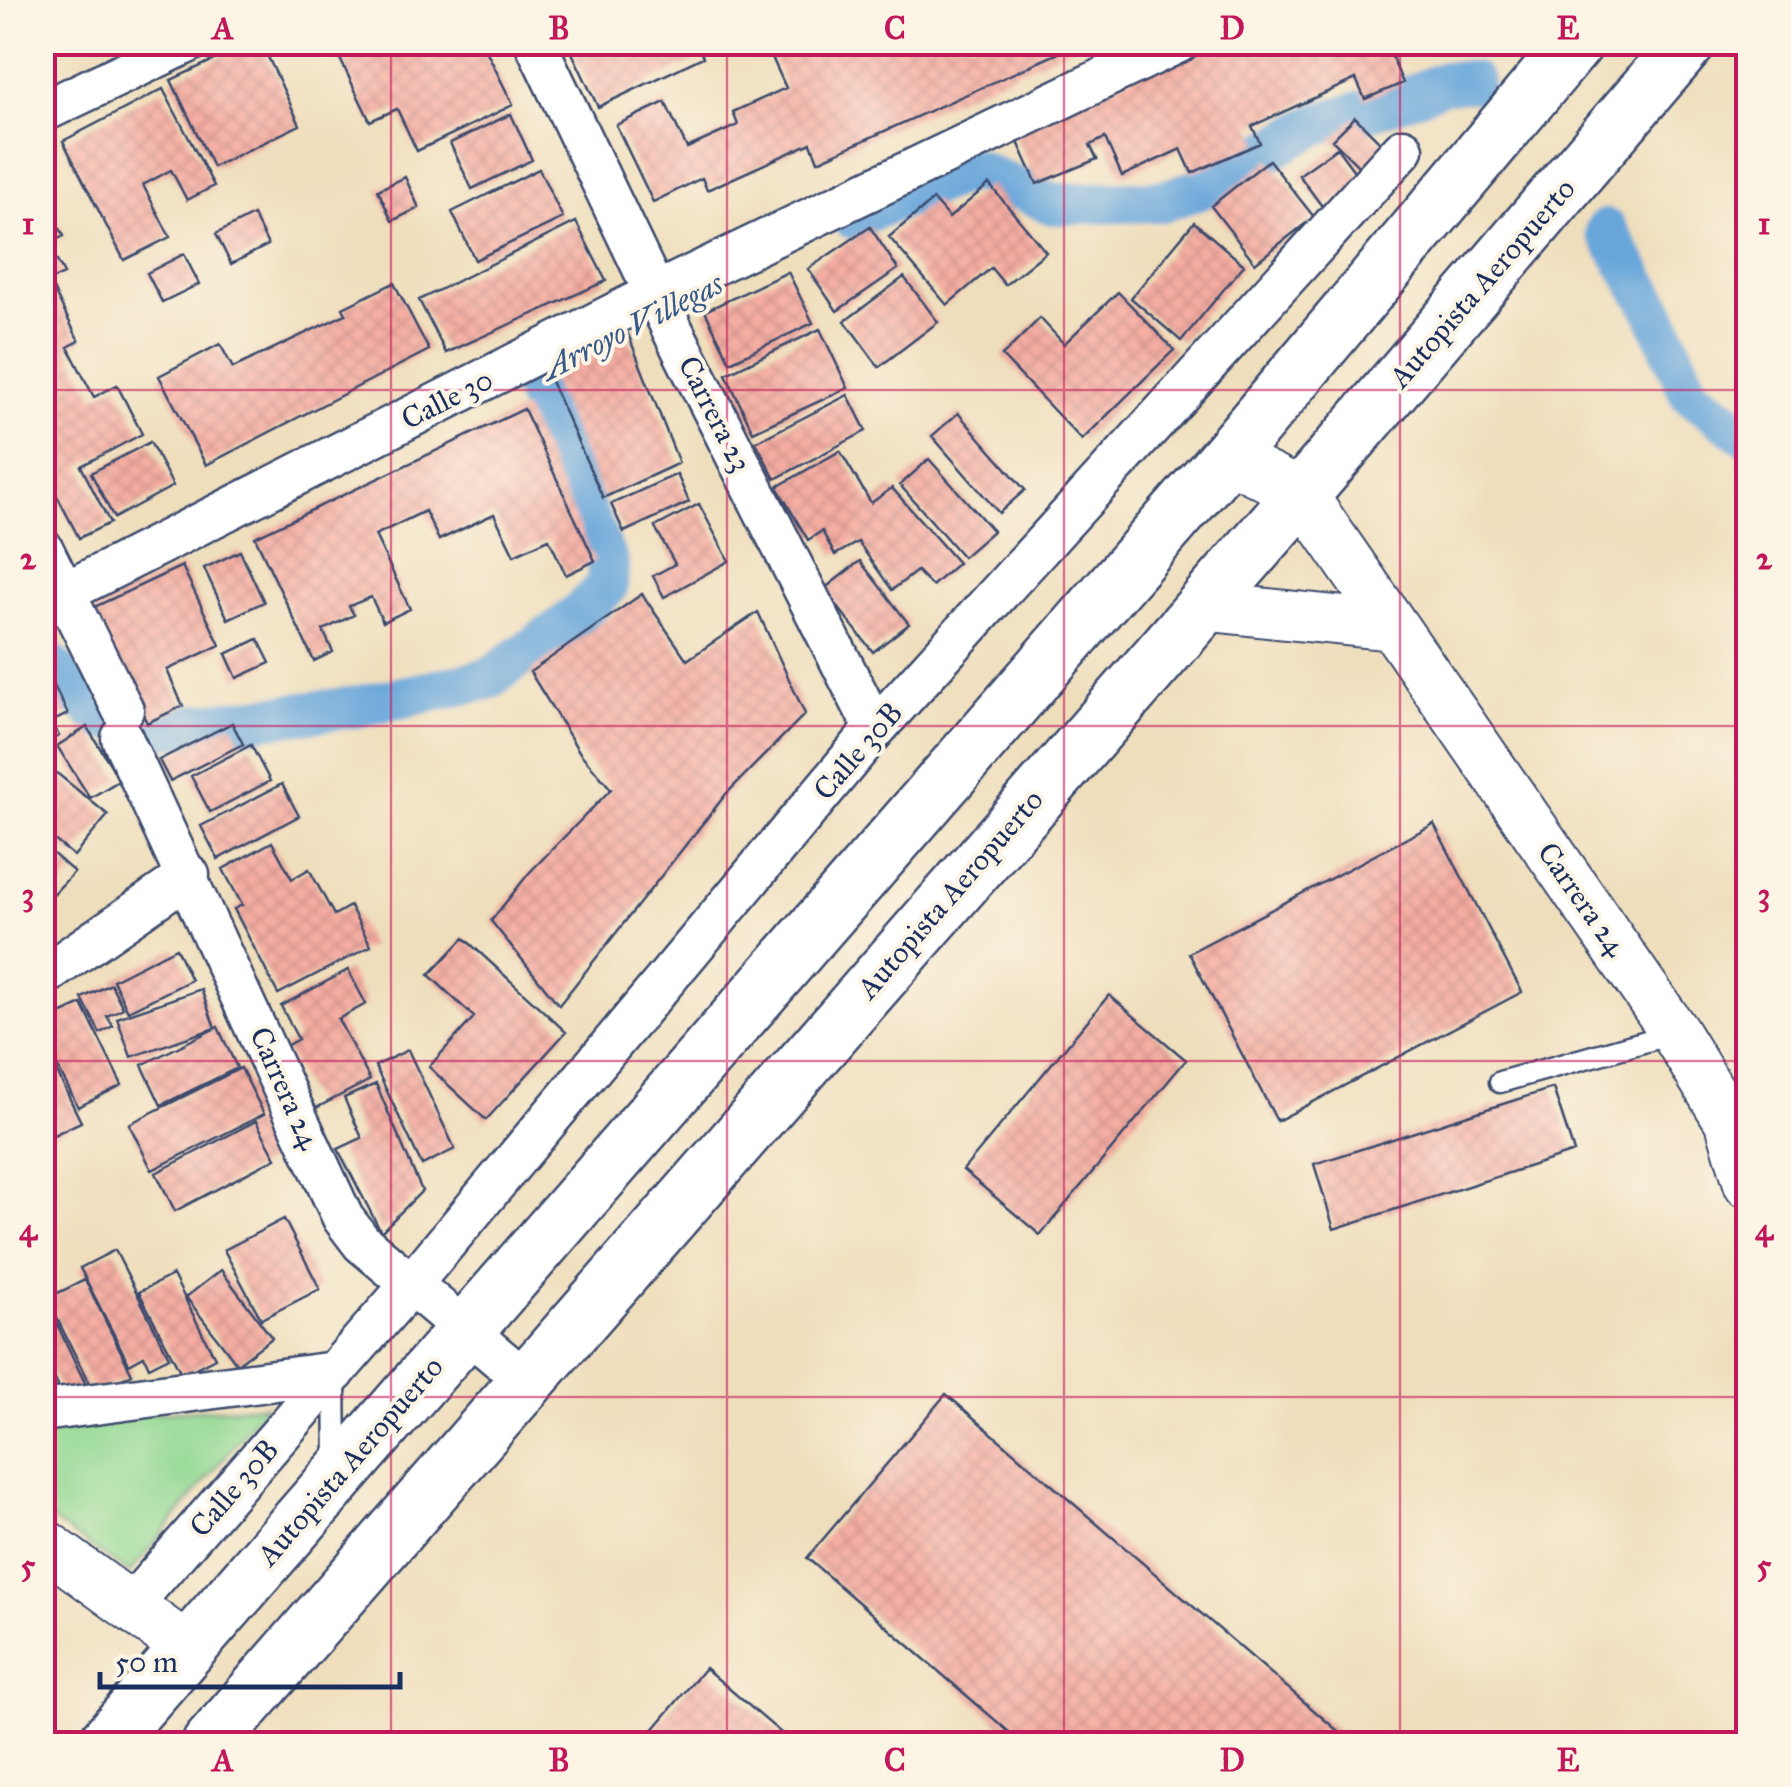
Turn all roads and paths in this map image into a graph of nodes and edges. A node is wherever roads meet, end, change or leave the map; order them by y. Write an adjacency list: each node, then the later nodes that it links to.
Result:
1 (189, 42): 6 (street)
2 (535, 42): 8 (street, Carrera 23)
3 (1179, 42): 8 (street, Calle 30)
4 (1576, 42): 9 (highway, Autopista Aeropuerto)
5 (1688, 42): 10 (highway, Autopista Aeropuerto)
6 (42, 112)
7 (1402, 149): 15 (street, Calle 30B)
8 (662, 310): 12 (street, Calle 30); 15 (street, Carrera 23)
9 (1227, 457): 10 (street, Carrera 24); 22 (highway, Autopista Aeropuerto)
10 (1302, 494): 13 (highway, Autopista Aeropuerto); 14 (street, Carrera 24)
11 (42, 548): 12 (street, Carrera 24)
12 (54, 599): 16 (street, Carrera 24)
13 (1202, 606): 14 (street); 24 (highway, Autopista Aeropuerto)
14 (1393, 626): 18 (street, Carrera 24)
15 (875, 730): 21 (street, Calle 30B)
16 (189, 876): 17 (street); 21 (street, Carrera 24)
17 (42, 977)
18 (1675, 1033): 19 (lane); 20 (street, Carrera 24)
19 (1500, 1082)
20 (1748, 1183)
21 (413, 1282): 22 (street, Carrera 24); 23 (street, Calle 30B)
22 (466, 1329): 24 (street, Carrera 24); 26 (highway, Autopista Aeropuerto)
23 (335, 1372): 25 (street); 26 (lane); 28 (street, Calle 30B)
24 (526, 1380): 31 (highway, Autopista Aeropuerto)
25 (42, 1411)
26 (336, 1478): 29 (highway, Autopista Aeropuerto)
27 (42, 1542): 28 (street)
28 (133, 1603): 29 (street)
29 (188, 1648): 30 (highway, Autopista Aeropuerto)
30 (105, 1744)
31 (210, 1744)

